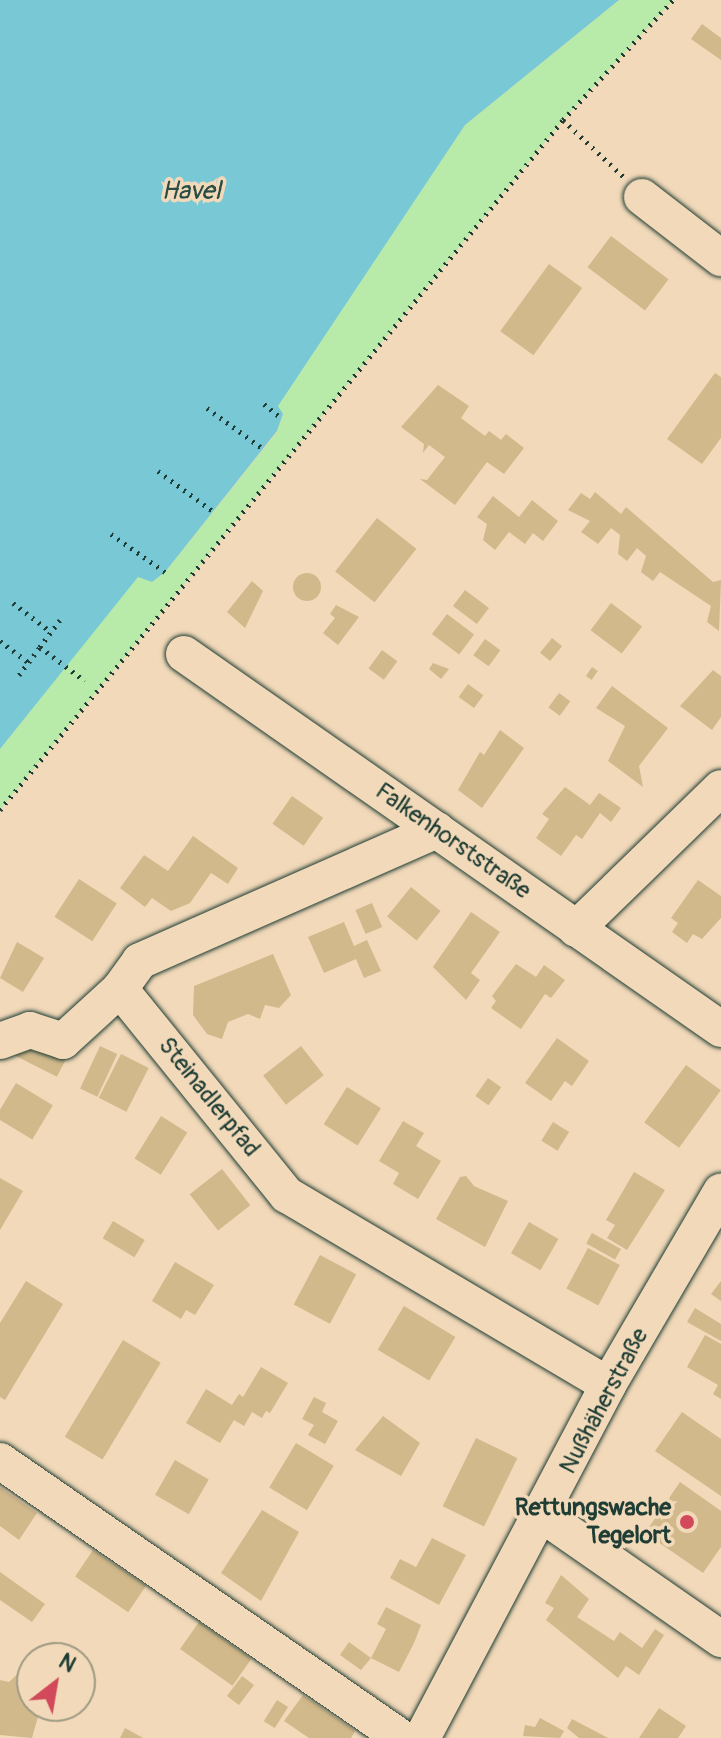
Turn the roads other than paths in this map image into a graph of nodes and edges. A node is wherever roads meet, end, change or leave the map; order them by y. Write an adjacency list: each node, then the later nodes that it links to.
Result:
1 (642, 197): 2 (street)
2 (721, 258)
3 (184, 654): 5 (street, Falkenhorststraße)
4 (721, 788): 6 (street)
5 (437, 830): 6 (street, Falkenhorststraße); 7 (street)
6 (576, 929): 8 (street, Falkenhorststraße)
7 (120, 989): 9 (street); 11 (street, Steinadlerpfad)
8 (721, 1029)
9 (0, 1041)
10 (721, 1192): 11 (street, Nußhäherstraße)
11 (608, 1385): 13 (street, Nußhäherstraße)
12 (0, 1461): 15 (street)
13 (544, 1516): 14 (street); 16 (street, Nußhäherstraße)
14 (721, 1639)
15 (402, 1738)
16 (422, 1738)

